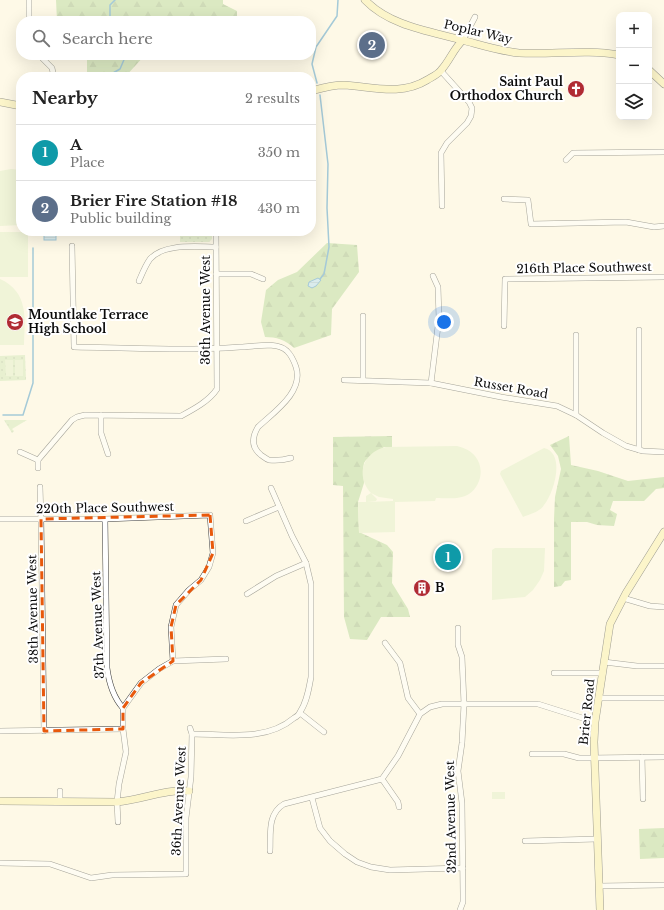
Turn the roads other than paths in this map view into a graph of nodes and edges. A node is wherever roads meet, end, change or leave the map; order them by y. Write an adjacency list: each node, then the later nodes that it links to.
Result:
1 (29, 0): 3 (street)
2 (365, 0): 5 (main road, Poplar Way)
3 (29, 16)
4 (475, 17): 5 (street)
5 (463, 40): 6 (main road, Poplar Way); 8 (main road)
6 (616, 54)
7 (44, 60): 9 (street)
8 (441, 71): 12 (main road); 18 (street)
9 (53, 72)
10 (652, 73): 11 (main road)
11 (664, 84)
12 (316, 90)
13 (0, 102): 14 (main road)
14 (16, 105)
15 (664, 152): 16 (street)
16 (566, 160)
17 (504, 199): 19 (street)
18 (442, 206)
19 (664, 226)
20 (216, 236): 22 (street, 36th Avenue West)
21 (72, 246): 32 (street)
22 (216, 248): 23 (street, 36th Avenue West); 27 (street)
23 (216, 274): 26 (street); 32 (street, 36th Avenue West)
24 (433, 276): 35 (street)
25 (664, 277): 29 (street, 216th Place Southwest)
26 (263, 279)
27 (139, 281)
28 (363, 316): 34 (street)
29 (504, 326)
30 (639, 330): 38 (street)
31 (576, 335): 37 (street)
32 (216, 349): 36 (street, 36th Avenue West); 42 (street)
33 (344, 380): 34 (street, Russet Road)
34 (363, 380): 35 (street, Russet Road)
35 (431, 383): 37 (street, Russet Road)
36 (101, 415): 41 (street); 43 (street)
37 (576, 415): 38 (street, Russet Road)
38 (640, 450): 40 (street, Russet Road)
39 (20, 452): 43 (street)
40 (664, 452)
41 (108, 454)
42 (291, 458)
43 (38, 460): 44 (street)
44 (38, 468)
45 (40, 487): 49 (street, 38th Avenue West)
46 (271, 488): 47 (street)
47 (279, 507): 51 (street); 53 (street)
48 (0, 519): 49 (street, 220th Place Southwest)
49 (41, 519): 50 (street, 220th Place Southwest); 73 (street, 38th Avenue West)
50 (105, 519): 60 (street, 220th Place Southwest); 68 (street, 37th Avenue West)
51 (246, 521)
52 (664, 532): 55 (main road, Brier Road)
53 (306, 563): 54 (street); 69 (street)
54 (247, 594)
55 (623, 598): 56 (street); 61 (main road, Brier Road)
56 (664, 607)
57 (458, 628): 67 (street, 32nd Avenue West)
58 (385, 643): 70 (street)
59 (226, 659): 60 (street)
60 (172, 661): 68 (street)
61 (604, 662): 62 (street); 64 (main road, Brier Road)
62 (664, 666)
63 (554, 673): 64 (street)
64 (603, 673): 65 (main road, Brier Road)
65 (599, 698): 66 (street); 71 (main road, Brier Road)
66 (664, 698)
67 (464, 704): 70 (street); 71 (street); 94 (street, 32nd Avenue West)
68 (123, 708): 72 (street)
69 (300, 713): 75 (street); 82 (street, 36th Avenue West)
70 (420, 714): 80 (street)
71 (595, 722): 79 (main road, Brier Road)
72 (123, 729): 73 (street); 87 (street)
73 (44, 730): 74 (street)
74 (0, 731)
75 (324, 732)
76 (532, 754): 79 (street)
77 (642, 757): 78 (street); 79 (street); 84 (street)
78 (664, 757)
79 (594, 758): 90 (main road, Brier Road)
80 (382, 779): 83 (street); 88 (street)
81 (60, 791): 86 (street)
82 (189, 791): 87 (main road); 93 (street, 36th Avenue West)
83 (312, 798): 92 (street); 94 (street)
84 (643, 799)
85 (0, 801): 86 (main road)
86 (60, 802): 87 (main road)
87 (117, 802): 89 (street)
88 (400, 807)
89 (118, 822)
90 (597, 839): 91 (street); 96 (main road, Brier Road)
91 (525, 841)
92 (270, 851)
93 (0, 863)
94 (463, 868): 97 (street, 32nd Avenue West)
95 (664, 885): 96 (street)
96 (599, 886): 98 (main road, Brier Road)
97 (460, 910)
98 (600, 910)

